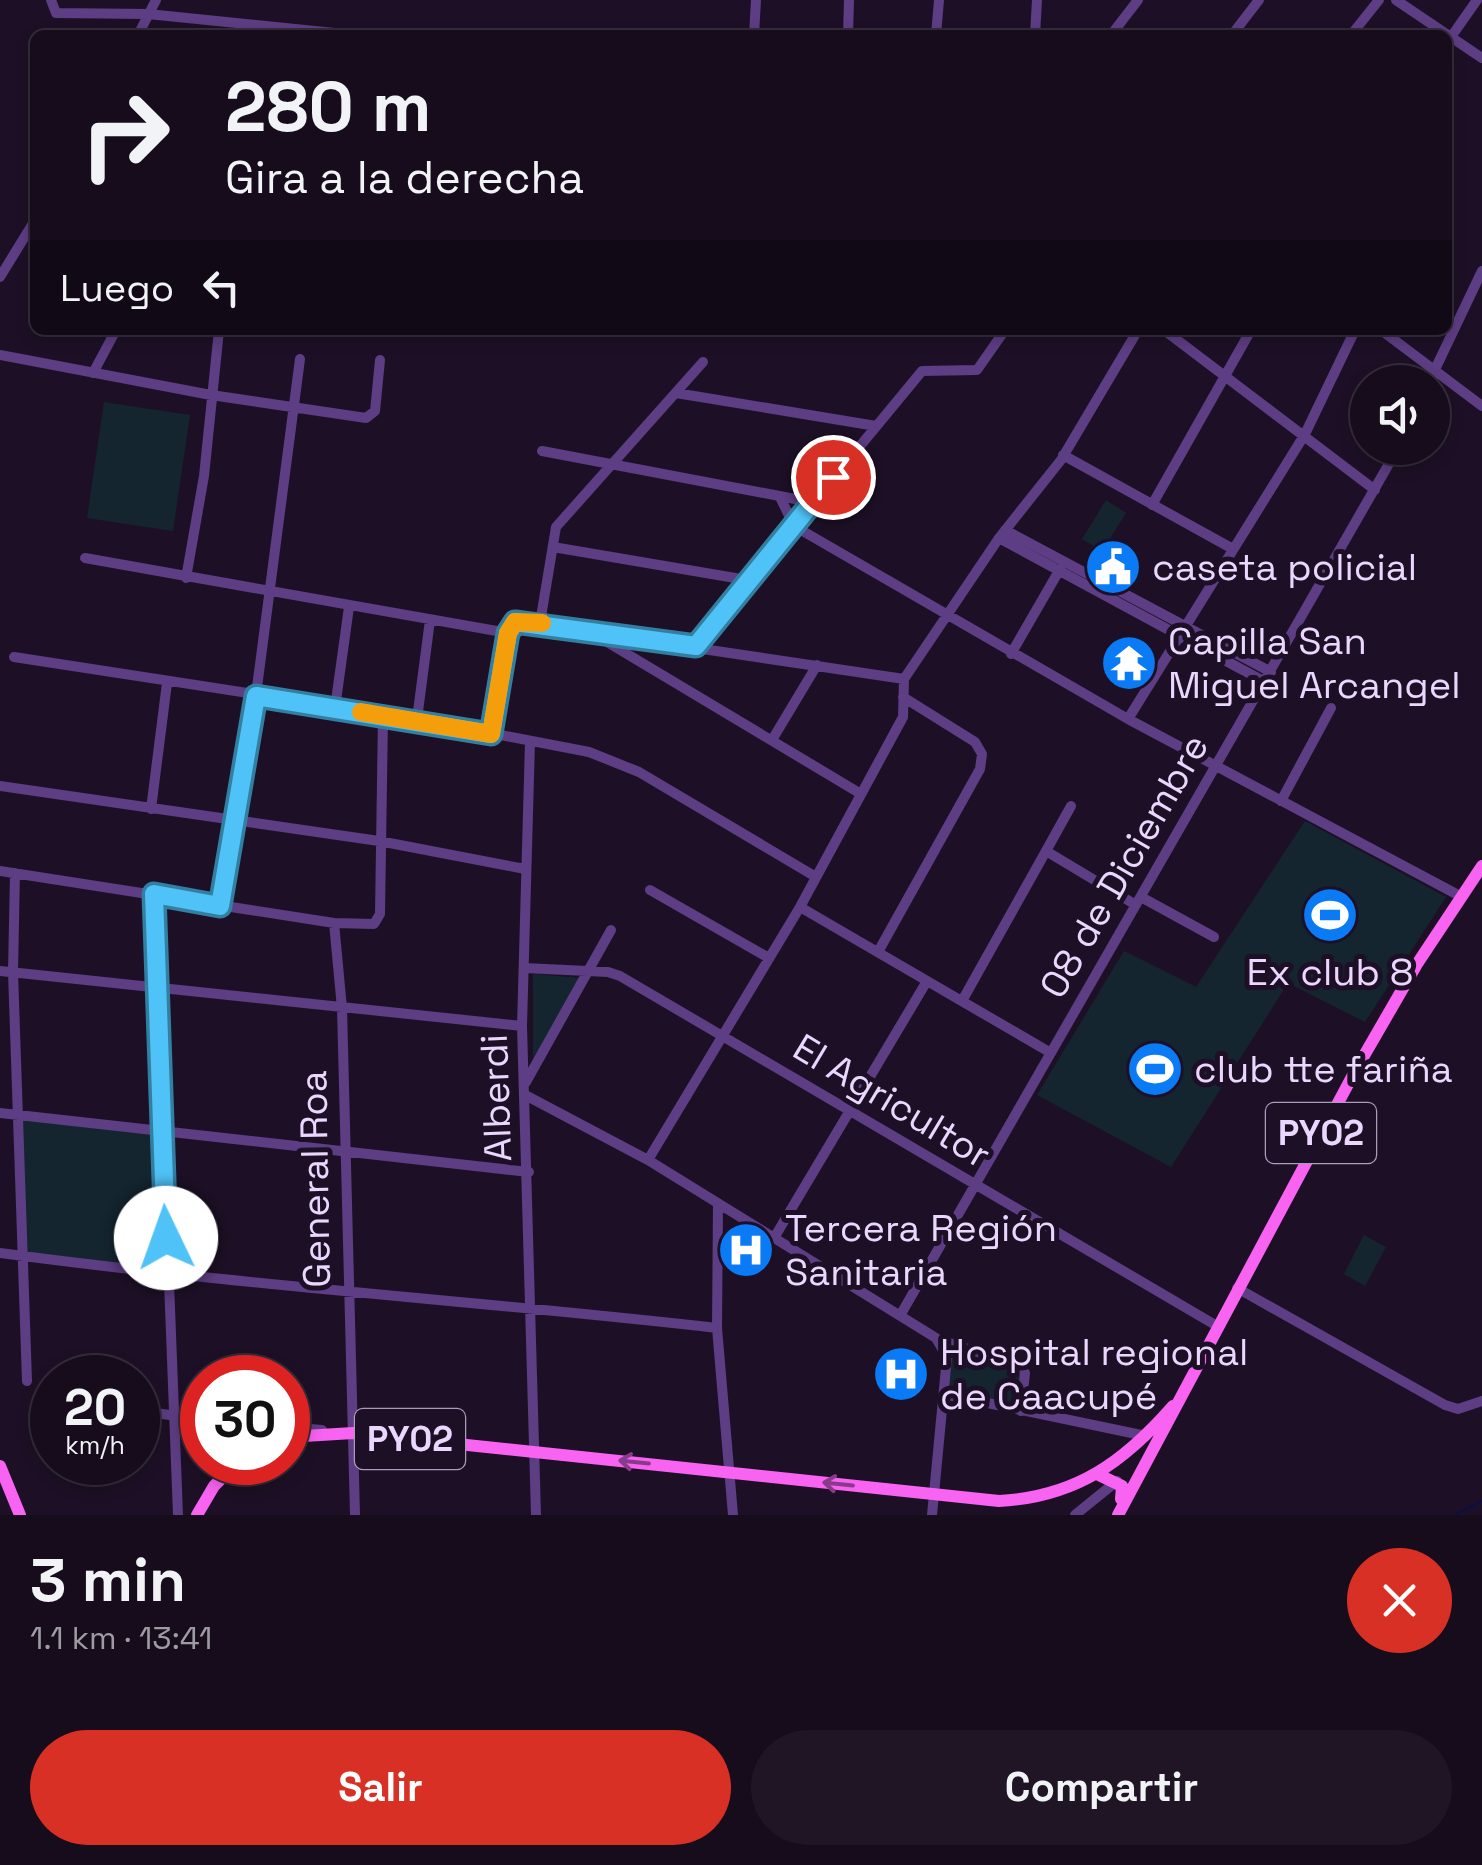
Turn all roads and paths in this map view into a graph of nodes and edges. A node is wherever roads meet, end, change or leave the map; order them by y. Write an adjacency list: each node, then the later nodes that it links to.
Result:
1 (52, 0): 12 (street)
2 (156, 0): 12 (street)
3 (756, 0): 15 (street)
4 (849, 0): 16 (street)
5 (939, 0): 17 (street)
6 (1037, 0): 18 (street)
7 (1138, 0): 19 (street)
8 (1259, 0): 20 (street)
9 (1380, 0): 21 (street)
10 (1396, 0): 22 (street)
11 (1478, 0): 23 (street)
12 (148, 14): 13 (street); 14 (street)
13 (140, 30)
14 (280, 30)
15 (754, 30)
16 (848, 30)
17 (936, 30)
18 (1035, 30)
19 (1115, 30)
20 (1236, 30)
21 (1355, 30)
22 (1441, 30)
23 (1452, 36)
24 (1452, 38): 25 (street)
25 (1482, 58)
26 (30, 228): 28 (street)
27 (1482, 270): 29 (street)
28 (0, 278)
29 (1452, 334)
30 (113, 335): 45 (street)
31 (218, 335): 49 (street)
32 (1002, 335): 52 (street)
33 (1135, 335): 55 (street)
34 (1171, 335): 46 (street)
35 (1248, 335): 46 (street)
36 (1353, 335): 53 (street)
37 (1386, 335): 43 (street)
38 (1452, 335): 44 (street)
39 (0, 355): 45 (street)
40 (300, 359): 51 (street)
41 (380, 360): 51 (street)
42 (703, 362): 48 (street)
43 (1419, 365)
44 (1438, 365)
45 (93, 374): 49 (street)
46 (1227, 374): 53 (street); 61 (street)
47 (1450, 387): 50 (street)
48 (676, 393): 52 (street); 57 (street)
49 (211, 395): 51 (street); 68 (street)
50 (1482, 406)
51 (294, 408): 70 (street)
52 (876, 426): 60 (street)
53 (1305, 434): 58 (street); 65 (street)
54 (542, 450): 57 (street)
55 (1064, 456): 61 (street); 63 (street)
56 (1389, 465): 58 (street, 08 de Diciembre)
57 (613, 467): 59 (street); 64 (street)
58 (1376, 490): 82 (street, 08 de Diciembre)
59 (780, 497): 60 (street); 62 (street)
60 (811, 502): 62 (street)
61 (1152, 505): 65 (street)
62 (794, 526): 69 (street); 72 (street)
63 (1002, 534): 67 (street); 72 (street)
64 (553, 548): 69 (street); 74 (street)
65 (1234, 549): 76 (street)
66 (85, 558): 68 (street)
67 (1061, 567): 76 (street); 79 (street)
68 (186, 578): 70 (street)
69 (747, 580): 78 (street)
70 (270, 594): 71 (street); 85 (street)
71 (350, 607): 73 (street); 87 (street)
72 (944, 616): 79 (street); 83 (street)
73 (430, 620): 77 (street); 90 (street)
74 (540, 622): 75 (street); 77 (street)
75 (587, 630): 78 (street); 93 (street)
76 (1182, 631): 82 (street); 91 (street)
77 (508, 633): 92 (street)
78 (696, 646): 81 (street)
79 (1011, 654): 91 (street)
80 (14, 658): 84 (street)
81 (817, 665): 83 (street); 93 (street)
82 (1268, 677): 95 (street, 08 de Diciembre)
83 (904, 679): 86 (street)
84 (167, 682): 85 (street); 100 (street)
85 (256, 696): 87 (street); 101 (street)
86 (903, 697): 97 (street); 118 (street)
87 (336, 708): 89 (street)
88 (1330, 708): 98 (street)
89 (383, 715): 90 (street); 102 (street)
90 (417, 719): 92 (street)
91 (1128, 720): 95 (street)
92 (491, 734): 94 (street)
93 (772, 740): 97 (street)
94 (530, 742): 105 (street, Alberdi); 108 (street)
95 (1216, 766): 98 (street); 112 (street, 08 de Diciembre)
96 (0, 786): 100 (street)
97 (861, 794): 108 (street)
98 (1281, 801): 111 (street)
99 (1072, 806): 103 (street)
100 (151, 809): 101 (street)
101 (233, 821): 102 (street); 113 (street)
102 (378, 842): 105 (street); 115 (street)
103 (1046, 851): 112 (street); 126 (street)
104 (1482, 866): 111 (main road, PY02)
105 (525, 869): 120 (street, Alberdi)
106 (0, 871): 107 (street)
107 (15, 874): 110 (street); 123 (street)
108 (816, 877): 114 (street)
109 (650, 890): 119 (street)
110 (154, 894): 113 (street); 125 (street)
111 (1460, 896): 146 (main road, PY02)
112 (1139, 901): 117 (street); 130 (street, 08 de Diciembre)
113 (220, 906): 115 (street)
114 (800, 906): 118 (street); 119 (street)
115 (334, 923): 127 (street, General Roa)
116 (611, 930): 122 (street)
117 (1214, 938)
118 (878, 952): 124 (street)
119 (769, 958): 129 (street)
120 (524, 968): 122 (street, El Agricultor); 128 (street, Alberdi)
121 (0, 970): 123 (street)
122 (590, 971): 129 (street, El Agricultor); 131 (street)
123 (13, 972): 125 (street); 135 (street)
124 (927, 980): 126 (street); 133 (street)
125 (157, 988): 127 (street); 136 (street)
126 (962, 1001): 130 (street)
127 (342, 1008): 128 (street); 137 (street, General Roa)
128 (522, 1026): 131 (street, Alberdi)
129 (722, 1036): 133 (street, El Agricultor); 138 (street)
130 (1052, 1053): 140 (street, 08 de Diciembre)
131 (526, 1083): 132 (street, Alberdi)
132 (527, 1096): 138 (street); 139 (street, Alberdi)
133 (848, 1110): 140 (street, El Agricultor); 142 (street)
134 (0, 1112): 135 (street)
135 (20, 1114): 136 (street); 144 (street)
136 (160, 1130): 137 (street); 145 (street)
137 (344, 1150): 139 (street); 147 (street, General Roa)
138 (648, 1160): 141 (street)
139 (529, 1172): 148 (street, Alberdi)
140 (974, 1185): 149 (street, 08 de Diciembre); 150 (street, El Agricultor)
141 (718, 1203): 142 (street); 151 (street)
142 (774, 1238): 149 (street)
143 (0, 1253): 144 (street)
144 (23, 1256): 145 (street); 153 (street)
145 (167, 1274): 147 (street); 159 (street)
146 (1238, 1288): 150 (main road, PY02); 155 (street)
147 (347, 1294): 148 (street); 162 (street, General Roa)
148 (534, 1308): 151 (street); 165 (street, Alberdi)
149 (901, 1314): 152 (street)
150 (1217, 1326): 156 (main road, PY02)
151 (717, 1328): 167 (street)
152 (936, 1338): 154 (street); 157 (street)
153 (27, 1381)
154 (944, 1394): 157 (street); 171 (street)
155 (1482, 1400)
156 (1174, 1406): 163 (main road, PY02); 180 (main road, PY02)
157 (1021, 1411): 163 (street)
158 (160, 1414): 159 (street)
159 (174, 1416): 160 (street); 173 (street)
160 (180, 1417)
161 (310, 1429): 162 (street)
162 (353, 1434): 164 (main road, PY02); 165 (main road, PY02); 175 (street, General Roa)
163 (1146, 1436): 168 (main road, PY02)
164 (310, 1437)
165 (533, 1451): 167 (main road, PY02, one-way to 165); 176 (street, Alberdi)
166 (0, 1466): 172 (main road)
167 (731, 1473): 171 (main road, PY02, one-way to 167); 177 (street)
168 (1098, 1475): 169 (main road); 171 (main road, PY02)
169 (1117, 1481): 179 (street); 180 (main road)
170 (215, 1485): 174 (main road)
171 (935, 1494): 178 (street)
172 (20, 1515)
173 (178, 1515)
174 (197, 1515)
175 (355, 1515)
176 (536, 1515)
177 (732, 1515)
178 (932, 1515)
179 (1075, 1515)
180 (1116, 1515)

